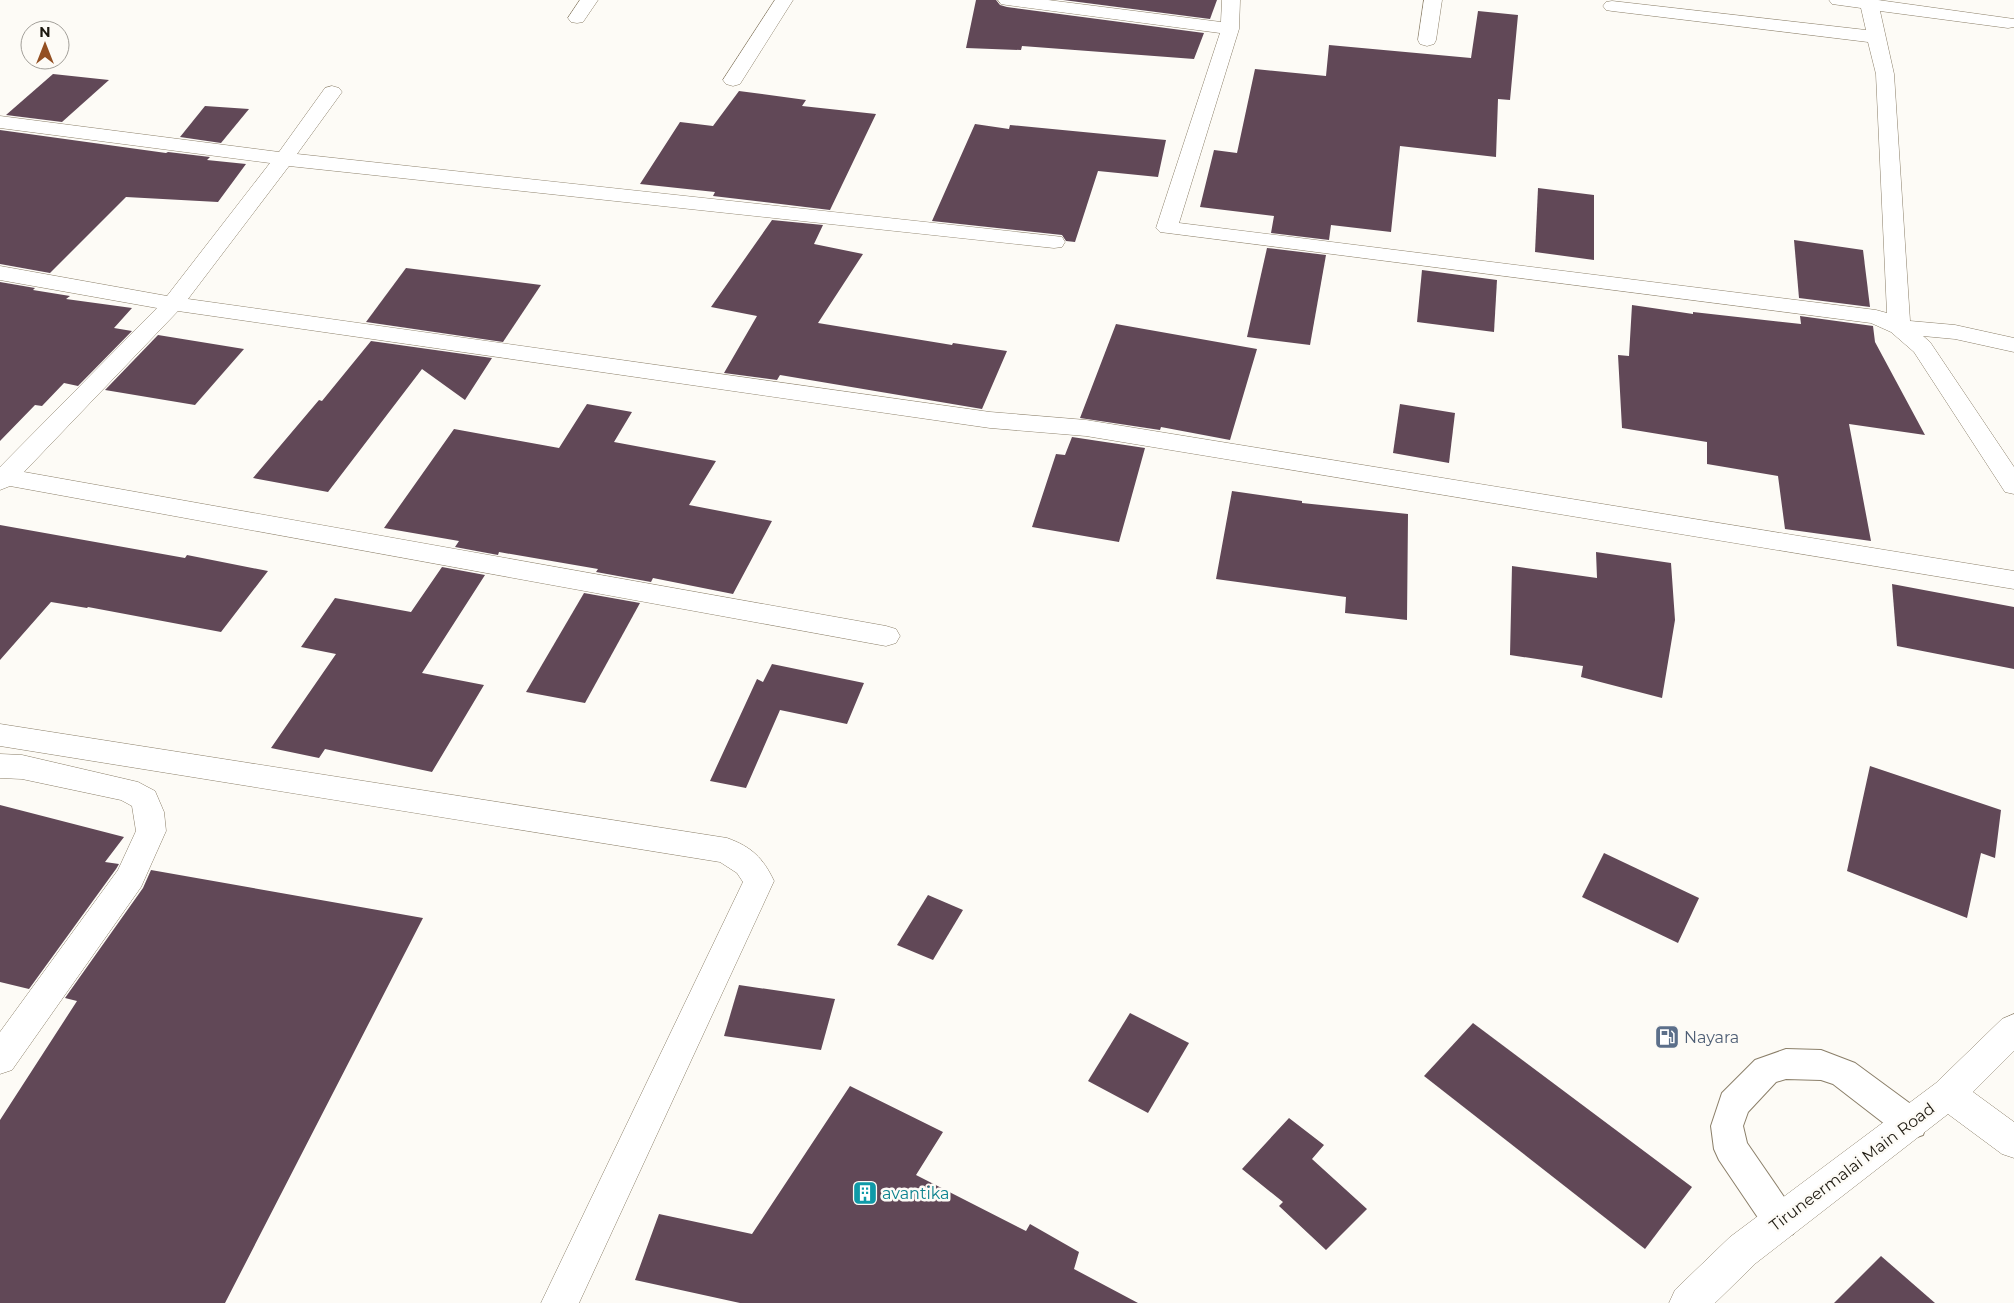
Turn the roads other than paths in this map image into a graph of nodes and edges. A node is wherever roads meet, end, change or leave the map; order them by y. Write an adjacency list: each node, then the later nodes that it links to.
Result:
1 (589, 0): 9 (street)
2 (784, 0): 14 (street)
3 (1007, 0): 11 (street)
4 (1231, 0): 11 (street)
5 (1433, 0): 13 (street)
6 (1838, 0): 7 (street)
7 (1869, 2): 10 (street); 12 (street)
8 (1612, 6): 12 (street)
9 (577, 18)
10 (2008, 23)
11 (1230, 29): 21 (street)
12 (1876, 37): 21 (street)
13 (1427, 40)
14 (734, 80)
15 (332, 92): 17 (street)
16 (0, 122): 17 (street)
17 (284, 159): 18 (street); 20 (street)
18 (1054, 242)
19 (0, 273): 20 (street)
20 (173, 304): 23 (street); 25 (street)
21 (1899, 327): 22 (street); 24 (street)
22 (2014, 345)
23 (2, 478): 26 (street)
24 (2014, 486)
25 (2014, 580)
26 (886, 636)
27 (0, 735): 35 (street)
28 (0, 766): 30 (street)
29 (2014, 1029): 31 (street, Tiruneermalai Main Road)
30 (0, 1059)
31 (1948, 1094): 32 (street, Tiruneermalai Main Road); 33 (street)
32 (1911, 1124): 34 (street, Tiruneermalai Main Road); 34 (lane)
33 (2014, 1142)
34 (1781, 1222): 36 (street, Tiruneermalai Main Road)
35 (560, 1303)
36 (1688, 1303)

